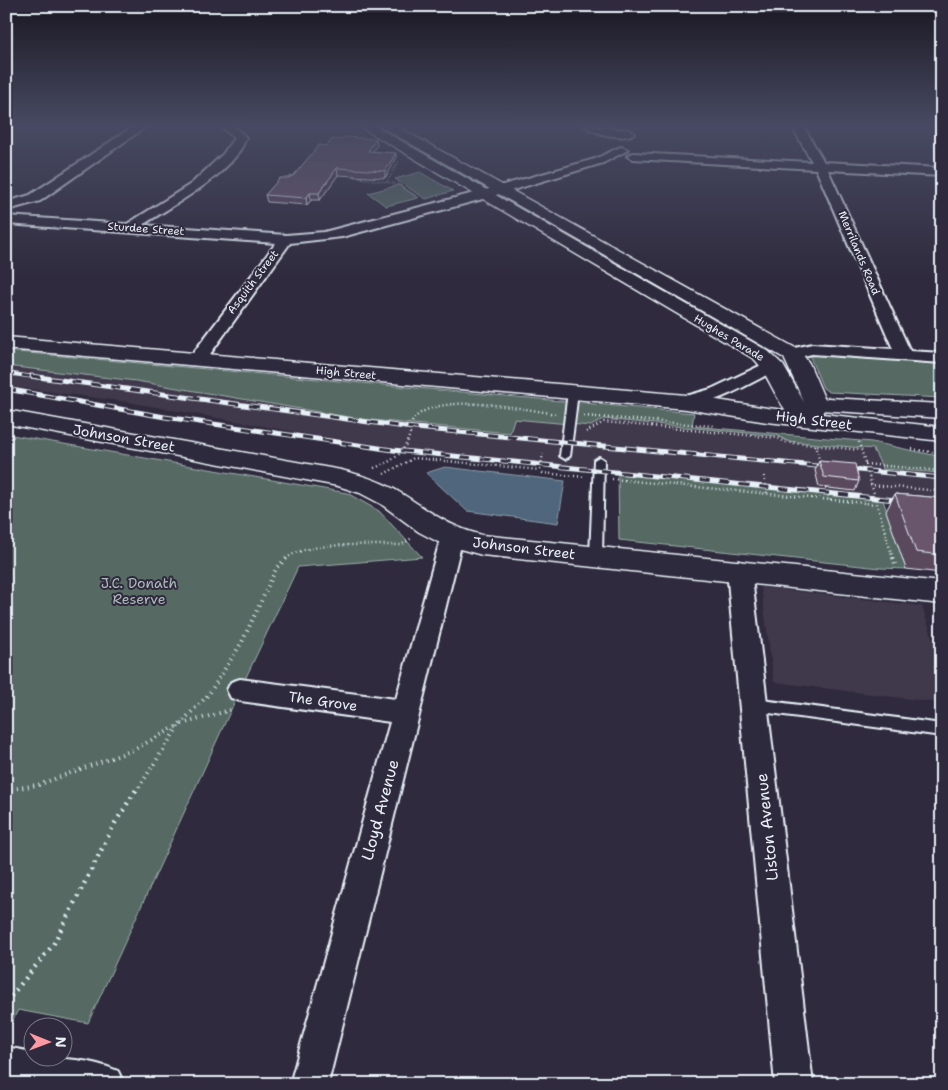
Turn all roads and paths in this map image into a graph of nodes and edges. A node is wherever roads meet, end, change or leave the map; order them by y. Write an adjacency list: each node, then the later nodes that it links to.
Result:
1 (66, 177): 12 (street)
2 (205, 177): 13 (street)
3 (355, 177): 9 (path)
4 (389, 177): 9 (path)
5 (454, 177): 10 (street, Hughes Parade)
6 (464, 177): 10 (street, Hughes Parade)
7 (541, 177): 10 (street, Asquith Street)
8 (825, 177): 18 (street, Merrilands Road)
9 (386, 182): 11 (path)
10 (486, 192): 11 (street, Asquith Street); 15 (street, Hughes Parade)
11 (438, 205): 14 (street, Asquith Street)
12 (8, 209): 13 (street, Sturdee Street)
13 (132, 228): 14 (street, Sturdee Street)
14 (286, 240): 20 (street, Asquith Street)
15 (731, 329): 17 (street, Hughes Parade); 21 (street, Hughes Parade)
16 (6, 343): 20 (street, High Street)
17 (792, 354): 18 (street); 26 (street)
18 (904, 356): 19 (street)
19 (942, 358)
20 (197, 360): 22 (street, High Street)
21 (772, 365): 23 (street, High Street); 24 (street, Hughes Parade)
22 (573, 392): 23 (street, High Street); 34 (lane)
23 (686, 402): 24 (street, High Street); 26 (street, High Street)
24 (791, 403): 26 (street, Hughes Parade)
25 (942, 411): 26 (street, High Street)
26 (812, 412): 29 (street, High Street)
27 (6, 417): 51 (street, Johnson Street)
28 (586, 432): 31 (path)
29 (942, 434)
30 (859, 439): 32 (path)
31 (816, 445): 32 (path); 37 (path)
32 (860, 450): 38 (path)
33 (543, 454): 40 (path)
34 (565, 456)
35 (599, 460): 53 (lane)
36 (942, 462): 39 (path)
37 (820, 464)
38 (865, 464): 39 (path); 46 (path)
39 (942, 469)
40 (540, 470): 41 (path); 43 (path)
41 (383, 474)
42 (764, 476): 48 (path)
43 (590, 478)
44 (607, 479): 48 (path)
45 (825, 482): 49 (path)
46 (870, 485): 47 (path); 50 (path)
47 (942, 491)
48 (767, 494): 49 (path)
49 (830, 500): 50 (path)
50 (875, 504): 55 (path)
51 (452, 537): 53 (street, Johnson Street); 59 (street, Lloyd Avenue)
52 (411, 539): 60 (path)
53 (596, 556): 54 (street, Johnson Street)
54 (739, 570): 55 (street, Johnson Street); 58 (street, Liston Avenue)
55 (902, 588): 56 (street, Johnson Street)
56 (942, 593)
57 (235, 700): 59 (street, The Grove); 60 (path)
58 (755, 705): 61 (lane); 67 (street, Liston Avenue)
59 (406, 712): 66 (street, Lloyd Avenue)
60 (179, 725): 62 (path); 63 (path)
61 (942, 730)
62 (6, 790)
63 (6, 1002)
64 (6, 1066): 65 (street)
65 (105, 1084)
66 (308, 1084)
67 (794, 1084)

